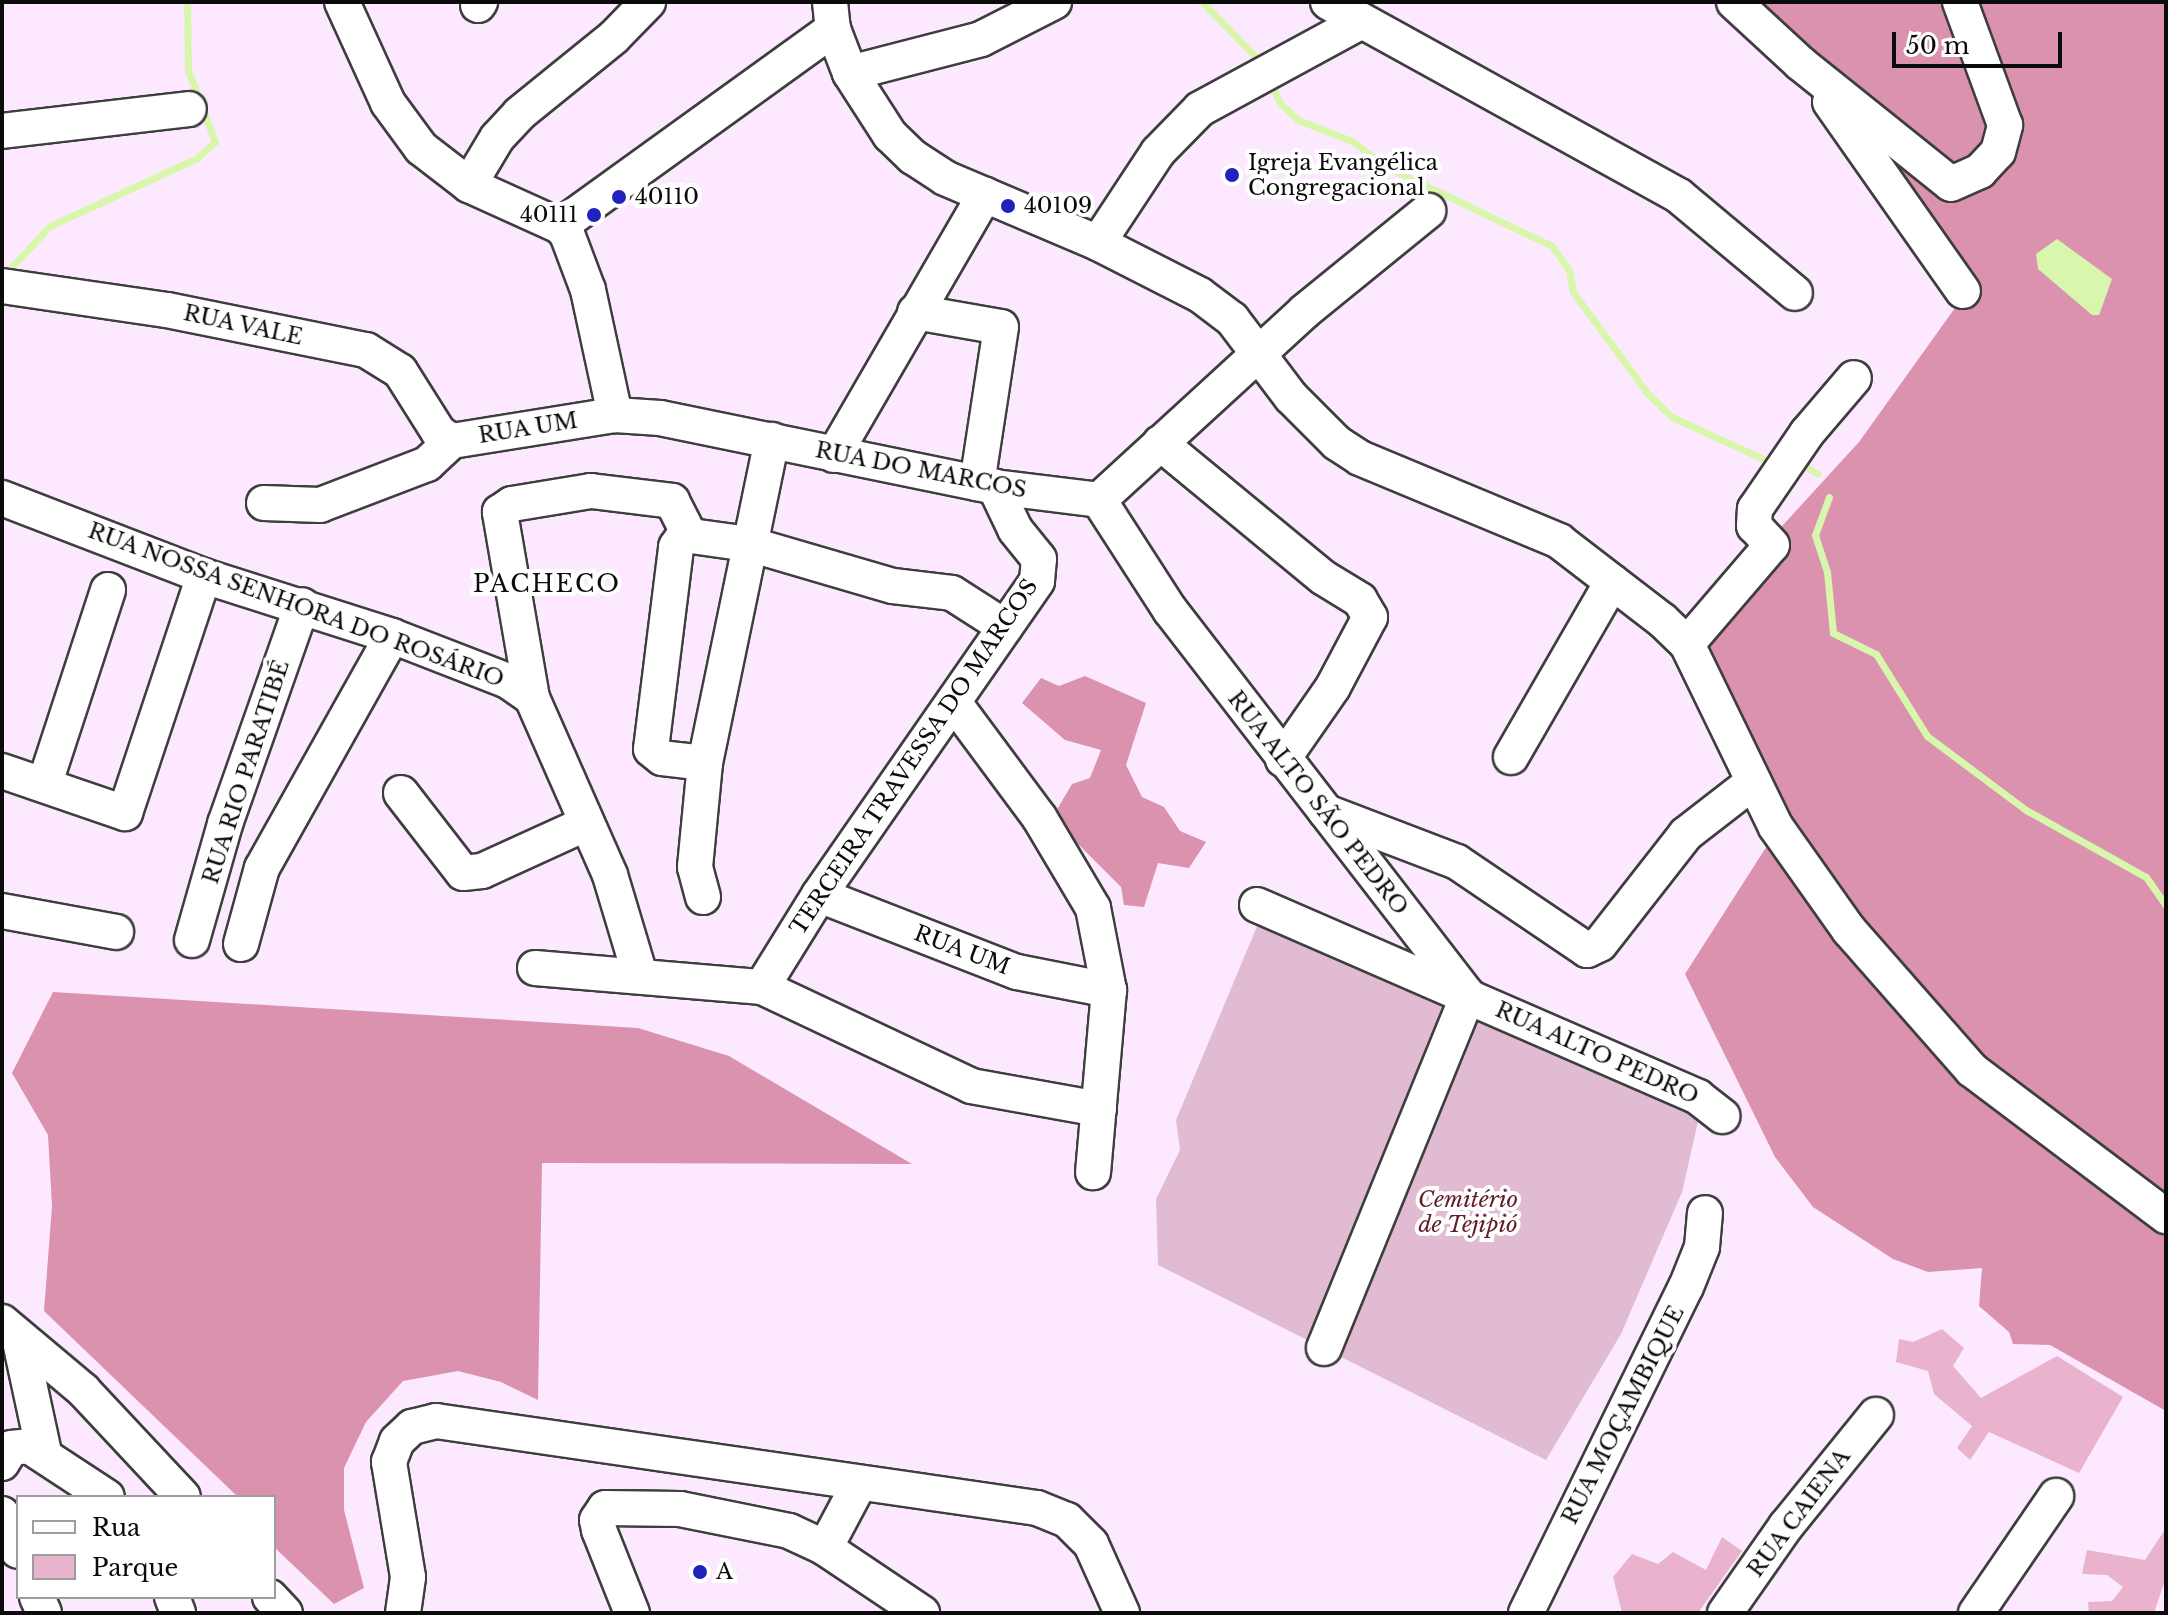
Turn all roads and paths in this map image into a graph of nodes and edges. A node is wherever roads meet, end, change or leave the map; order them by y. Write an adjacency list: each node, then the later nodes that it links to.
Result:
1 (342, 2): 13 (street)
2 (648, 2): 13 (street)
3 (1328, 2): 8 (street)
4 (1734, 2): 9 (street)
5 (1960, 2): 9 (street)
6 (1037, 6): 10 (street)
7 (832, 16): 10 (street); 16 (street)
8 (1360, 22): 17 (street); 20 (street)
9 (1800, 63): 19 (street)
10 (850, 73): 14 (street)
11 (189, 109): 12 (street)
12 (2, 131)
13 (469, 185): 16 (street)
14 (985, 195): 17 (street); 21 (street)
15 (1428, 211): 22 (street)
16 (560, 226): 24 (street)
17 (1098, 243): 22 (street)
18 (3, 286): 25 (street, RUA VALE)
19 (1963, 291)
20 (1795, 293)
21 (915, 312): 28 (street); 29 (street)
22 (1263, 353): 27 (street); 36 (street)
23 (1854, 378): 41 (street)
24 (615, 415): 25 (street, RUA UM); 26 (street, RUA DO MARCOS)
25 (447, 440): 32 (street)
26 (772, 440): 28 (street, RUA DO MARCOS); 34 (street)
27 (1160, 443): 31 (street); 45 (street)
28 (834, 455): 29 (street, RUA DO MARCOS)
29 (986, 485): 31 (street, RUA DO MARCOS); 39 (street, TERCEIRA TRAVESSA DO MARCOS)
30 (2, 498): 35 (street, RUA NOSSA SENHORA DO ROSÁRIO)
31 (1099, 500): 45 (street, RUA ALTO SÃO PEDRO)
32 (264, 503)
33 (684, 536): 34 (street); 42 (street); 46 (street)
34 (749, 544): 39 (street); 46 (street)
35 (204, 576): 38 (street, RUA NOSSA SENHORA DO ROSÁRIO); 49 (street)
36 (1612, 582): 41 (street); 44 (street)
37 (108, 590): 49 (street)
38 (302, 605): 40 (street, RUA NOSSA SENHORA DO ROSÁRIO); 58 (street, RUA RIO PARATIBÉ)
39 (1005, 627): 43 (street, TERCEIRA TRAVESSA DO MARCOS)
40 (392, 636): 42 (street, RUA NOSSA SENHORA DO ROSÁRIO); 59 (street)
41 (1687, 644): 48 (street)
42 (532, 698): 52 (street, RUA NOSSA SENHORA DO ROSÁRIO)
43 (955, 704): 53 (street, TERCEIRA TRAVESSA DO MARCOS); 63 (street)
44 (1511, 757)
45 (1283, 759): 51 (street, RUA ALTO SÃO PEDRO)
46 (705, 763): 54 (street)
47 (2, 771): 49 (street)
48 (1753, 782): 51 (street); 69 (street)
49 (45, 783)
50 (401, 793): 52 (street)
51 (1326, 811): 64 (street, RUA ALTO SÃO PEDRO)
52 (585, 824): 61 (street, RUA NOSSA SENHORA DO ROSÁRIO)
53 (819, 895): 62 (street, TERCEIRA TRAVESSA DO MARCOS); 63 (street, RUA UM)
54 (703, 897)
55 (1257, 905): 64 (street)
56 (2, 911): 57 (street)
57 (116, 932)
58 (192, 940)
59 (241, 944)
60 (535, 968): 61 (street)
61 (640, 975): 62 (street)
62 (762, 987): 65 (street)
63 (1109, 990): 65 (street)
64 (1468, 995): 66 (street, RUA ALTO PEDRO); 71 (street)
65 (1099, 1109): 67 (street)
66 (1722, 1116)
67 (1093, 1172)
68 (1705, 1213): 86 (street, RUA MOÇAMBIQUE)
69 (2166, 1216)
70 (11, 1330): 73 (street); 77 (street)
71 (1324, 1348)
72 (1876, 1415): 87 (street, RUA CAIENA)
73 (44, 1453): 74 (street); 76 (street)
74 (2, 1463)
75 (859, 1484): 80 (street); 82 (street); 85 (street)
76 (104, 1495)
77 (181, 1495)
78 (2056, 1496): 88 (street)
79 (2, 1514): 81 (street)
80 (831, 1536): 83 (street); 84 (street)
81 (16, 1546)
82 (403, 1613)
83 (632, 1613)
84 (922, 1613)
85 (1122, 1613)
86 (1526, 1613)
87 (1725, 1613)
88 (1976, 1613)

